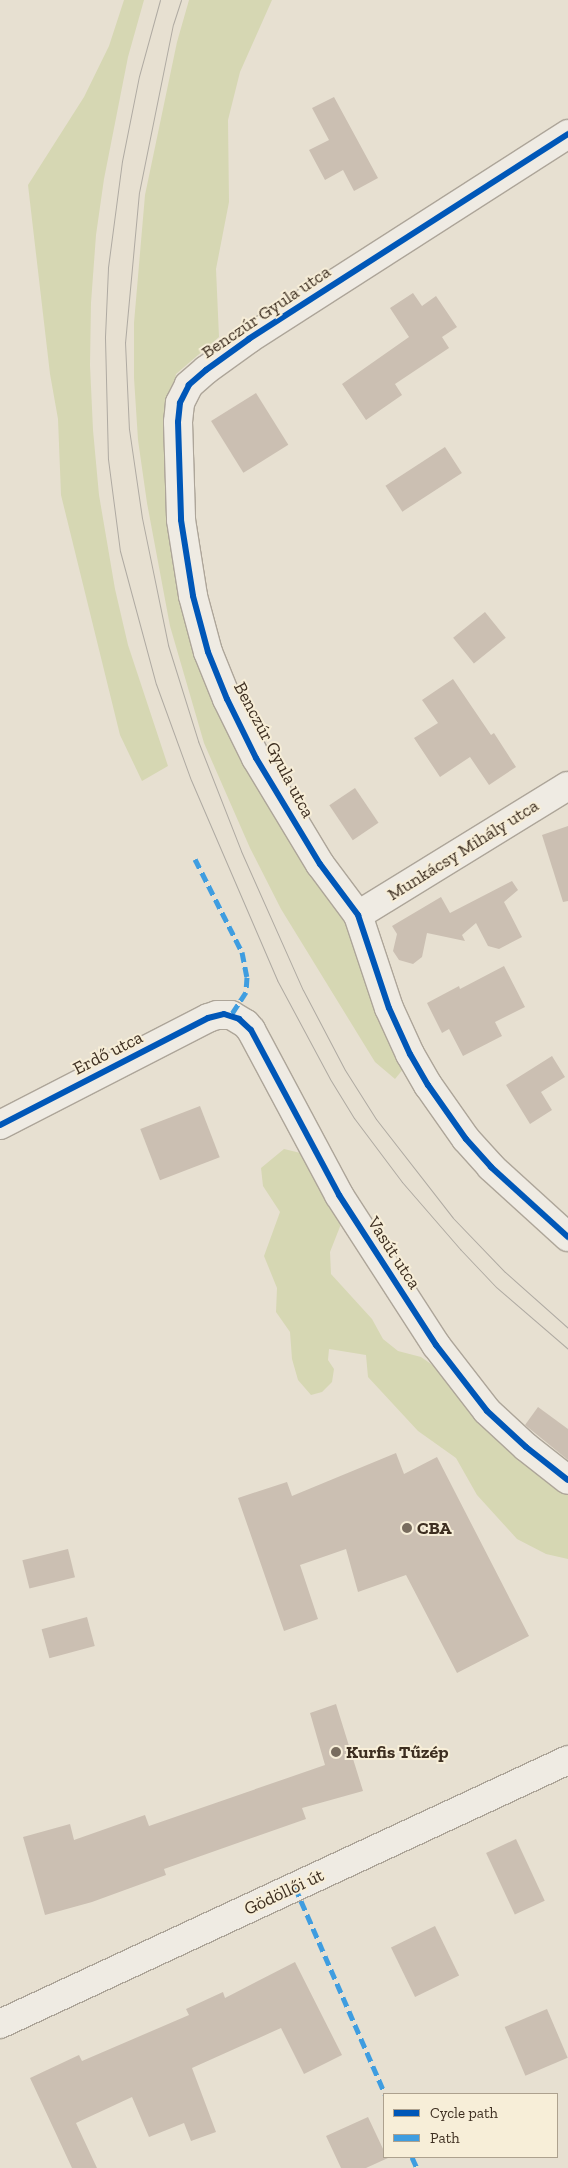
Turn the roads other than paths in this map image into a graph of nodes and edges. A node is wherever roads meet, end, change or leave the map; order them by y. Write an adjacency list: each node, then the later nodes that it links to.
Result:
1 (568, 134): 3 (street, Benczúr Gyula utca)
2 (568, 786): 3 (street, Munkácsy Mihály utca)
3 (358, 915): 6 (street)
4 (232, 1015): 5 (street, Erdő utca); 7 (street, Vasút utca)
5 (0, 1125)
6 (568, 1237)
7 (568, 1480)
8 (568, 1760): 9 (street, Gödöllői út)
9 (0, 2024)

